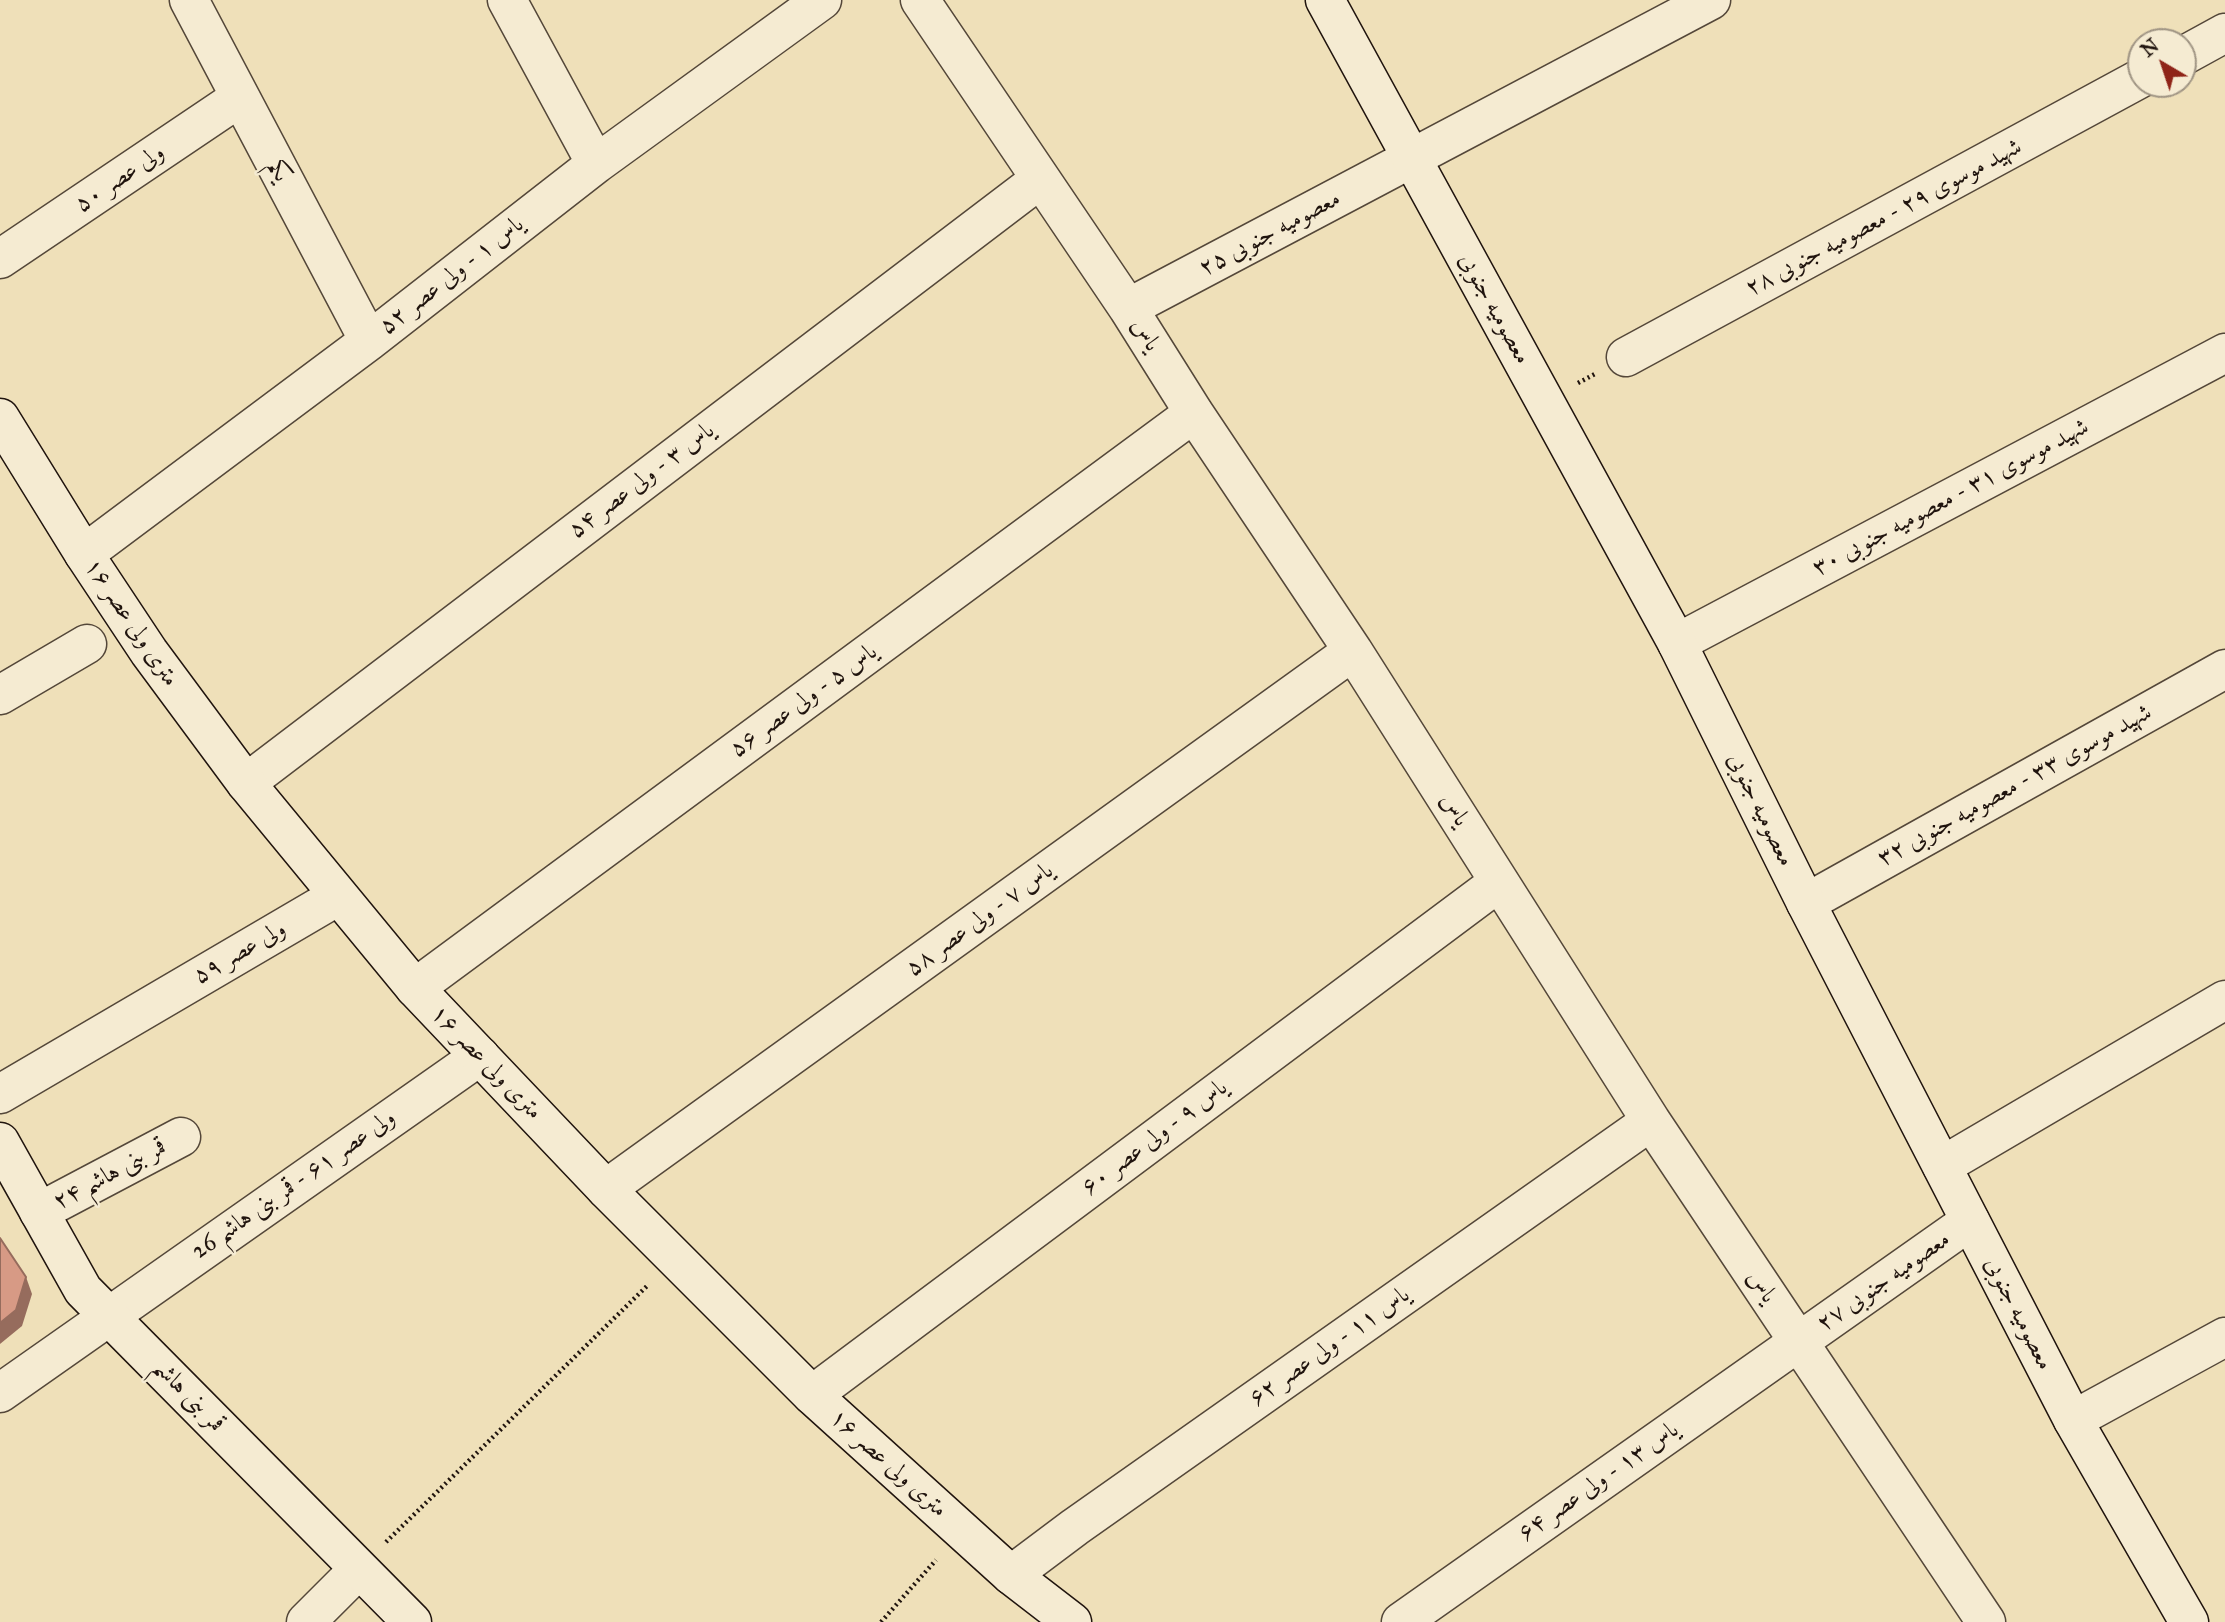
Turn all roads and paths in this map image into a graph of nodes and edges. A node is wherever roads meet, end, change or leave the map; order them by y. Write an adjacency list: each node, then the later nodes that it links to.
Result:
1 (189, 0): 10 (street, یکم)
2 (507, 0): 12 (street)
3 (821, 0): 12 (street, یاس ۱ - ولی عصر ۵۲)
4 (920, 0): 13 (street, یاس)
5 (1325, 0): 11 (street, معصومیه جنوبی)
6 (1712, 0): 11 (street, معصومیه جنوبی ۲۵)
7 (2225, 33): 8 (street)
8 (2197, 48)
9 (2127, 86): 18 (street, شهید موسوی ۲۹ - معصومیه جنوبی ۲۸)
10 (239, 99): 14 (street, ولی عصر ۵۰); 16 (street, یکم)
11 (1413, 159): 15 (street, معصومیه جنوبی ۲۵); 19 (street, معصومیه جنوبی)
12 (596, 164): 16 (street, یاس ۱ - ولی عصر ۵۲)
13 (1039, 180): 15 (street, یاس); 28 (street, یاس ۳ - ولی عصر ۵۴)
14 (0, 259)
15 (1128, 308): 20 (street, یاس)
16 (369, 341): 22 (street, یاس ۱ - ولی عصر ۵۲)
17 (2225, 353): 23 (street, شهید موسوی ۳۱ - معصومیه جنوبی ۳۰)
18 (1626, 357): 19 (path)
19 (1545, 401): 23 (street, معصومیه جنوبی)
20 (1194, 413): 25 (street, یاس); 32 (street, یاس ۵ - ولی عصر ۵۶)
21 (0, 418): 22 (street, ۱۶ متری ولی عصر)
22 (84, 554): 28 (street, ۱۶ متری ولی عصر)
23 (1677, 643): 31 (street, معصومیه جنوبی)
24 (87, 644): 27 (street)
25 (1353, 651): 29 (street, یاس); 40 (street, یاس ۷ - ولی عصر ۵۸)
26 (2225, 669): 31 (street, شهید موسوی ۳۳ - معصومیه جنوبی ۳۲)
27 (0, 695)
28 (246, 783): 30 (street, ۱۶ متری ولی عصر)
29 (1499, 881): 36 (street, یاس); 48 (street, یاس ۹ - ولی عصر ۶۰)
30 (338, 896): 32 (street, ۱۶ متری ولی عصر); 35 (street, ولی عصر ۵۹)
31 (1806, 903): 39 (street, معصومیه جنوبی)
32 (415, 988): 34 (street, ۱۶ متری ولی عصر)
33 (2225, 1000): 39 (street)
34 (480, 1056): 40 (street, ۱۶ متری ولی عصر); 44 (street, ولی عصر ۶۱ - قمر بنی هاشم 26)
35 (0, 1094)
36 (1651, 1121): 46 (street, یاس); 52 (street, یاس ۱۱ - ولی عصر ۶۲)
37 (181, 1137): 41 (street, قمر بنی هاشم ۲۴)
38 (5, 1161): 41 (street, قمر بنی هاشم)
39 (1941, 1166): 42 (street, معصومیه جنوبی)
40 (606, 1189): 43 (street, ۱۶ متری ولی عصر)
41 (38, 1212): 44 (street, قمر بنی هاشم)
42 (1970, 1221): 46 (street, معصومیه جنوبی ۲۷); 49 (street, معصومیه جنوبی)
43 (676, 1259): 48 (street, ۱۶ متری ولی عصر); 51 (path)
44 (109, 1315): 47 (street, ولی عصر ۶۱ - قمر بنی هاشم 26); 51 (street, قمر بنی هاشم)
45 (2225, 1337): 49 (street)
46 (1798, 1342): 57 (street, یاس ۱۳ - ولی عصر ۶۴); 58 (street, یاس)
47 (0, 1393)
48 (812, 1395): 50 (street, ۱۶ متری ولی عصر)
49 (2073, 1420): 59 (street, معصومیه جنوبی)
50 (962, 1530): 52 (street, ۱۶ متری ولی عصر); 55 (path)
51 (358, 1570): 53 (street); 54 (street, قمر بنی هاشم)
52 (1011, 1575): 56 (street, ۱۶ متری ولی عصر)
53 (306, 1622)
54 (412, 1622)
55 (881, 1622)
56 (1072, 1622)
57 (1401, 1622)
58 (1986, 1622)
59 (2189, 1622)

